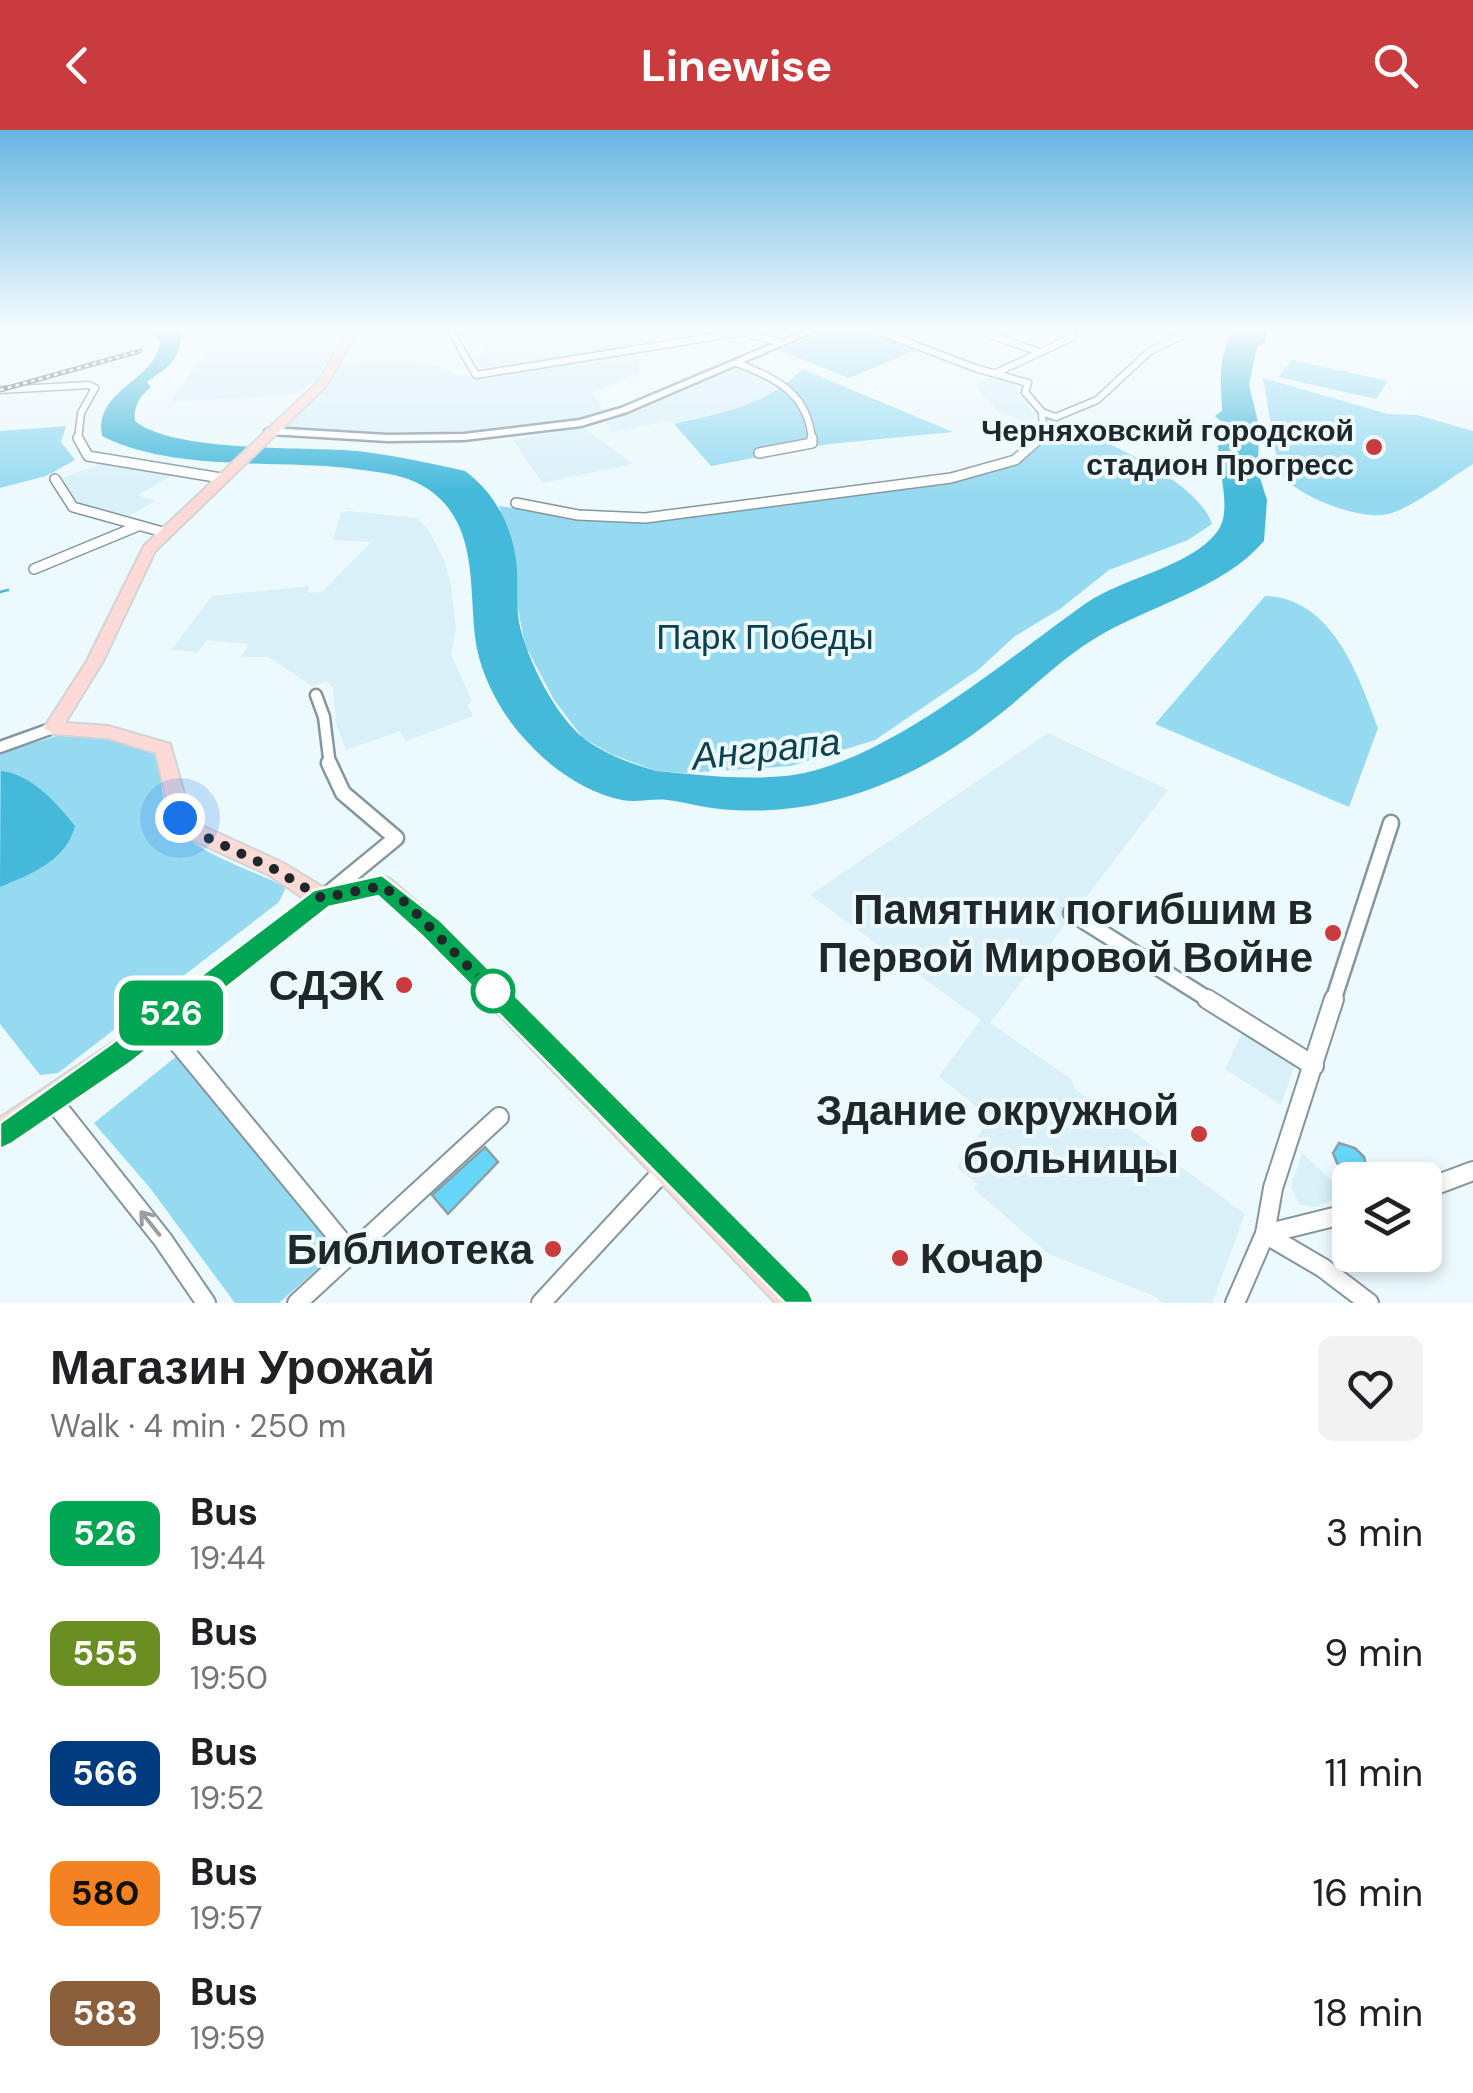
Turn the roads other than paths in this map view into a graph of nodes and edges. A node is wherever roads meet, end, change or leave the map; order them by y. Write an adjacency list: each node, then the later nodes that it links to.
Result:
1 (322, 383): 8 (main road)
2 (687, 383): 8 (street)
3 (777, 383): 9 (street)
4 (1027, 383): 7 (street)
5 (1116, 383): 7 (street)
6 (0, 390): 10 (street)
7 (1046, 414): 12 (street)
8 (267, 434): 10 (main road)
9 (759, 453)
10 (226, 473): 14 (main road)
11 (55, 479): 13 (street)
12 (516, 502)
13 (138, 526): 14 (street); 15 (street)
14 (163, 532): 17 (main road)
15 (34, 570)
16 (316, 695): 20 (street)
17 (53, 728): 18 (street); 20 (main road)
18 (0, 746)
19 (1392, 823): 23 (street)
20 (322, 898): 22 (main road); 27 (main road)
21 (1070, 913): 23 (street)
22 (160, 1021): 24 (main road); 32 (street)
23 (1314, 1066): 31 (street)
24 (53, 1100): 26 (main road); 33 (street, one-way to 24)
25 (498, 1118): 32 (street)
26 (0, 1134)
27 (667, 1166): 35 (street); 36 (main road)
28 (1473, 1170): 29 (street)
29 (1442, 1182)
30 (1332, 1217): 31 (street)
31 (1265, 1234): 37 (street); 38 (street)
32 (351, 1252): 34 (street)
33 (206, 1303)
34 (297, 1303)
35 (540, 1303)
36 (798, 1303)
37 (1235, 1303)
38 (1369, 1303)

